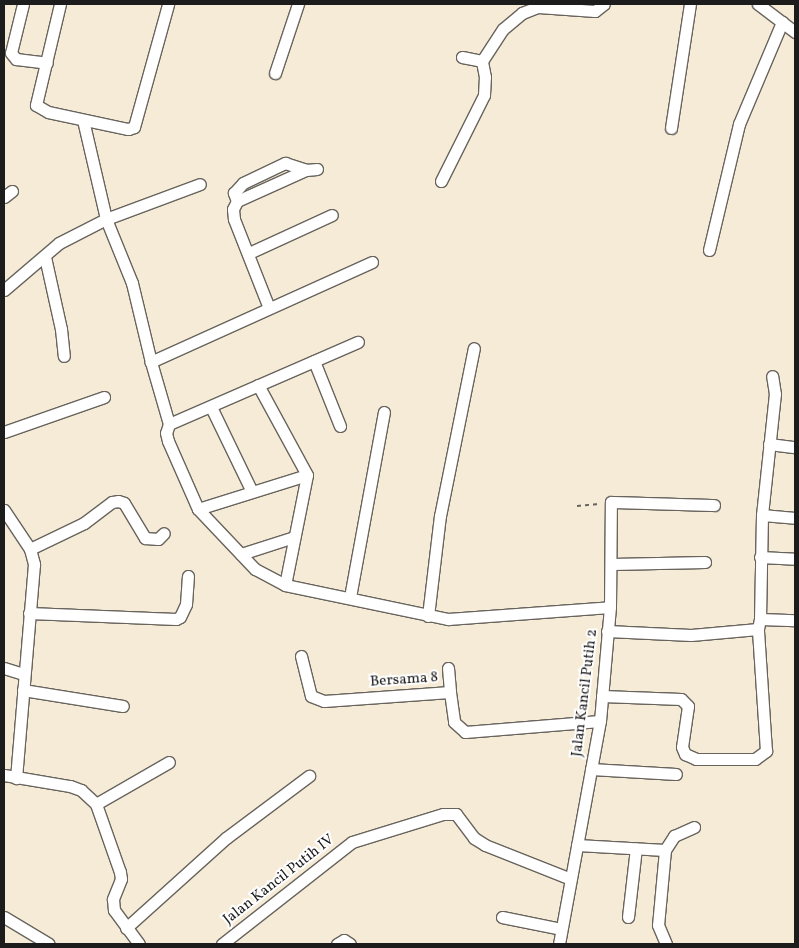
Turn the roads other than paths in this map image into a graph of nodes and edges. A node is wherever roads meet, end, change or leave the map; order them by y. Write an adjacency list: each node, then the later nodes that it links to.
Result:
1 (23, 4): 12 (street)
2 (60, 4): 12 (street)
3 (168, 4): 14 (street)
4 (298, 4): 13 (street)
5 (604, 4): 11 (street)
6 (690, 4): 15 (street)
7 (758, 4): 8 (street)
8 (782, 22): 9 (street); 21 (street)
9 (795, 32)
10 (462, 57): 11 (street)
11 (482, 61): 17 (street)
12 (47, 63): 14 (street)
13 (276, 73)
14 (84, 120): 20 (street)
15 (671, 128)
16 (312, 169): 22 (street)
17 (441, 181)
18 (200, 184): 20 (street)
19 (332, 215): 22 (street)
20 (106, 219): 23 (street); 31 (street)
21 (708, 250)
22 (249, 253): 26 (street)
23 (45, 256): 25 (street); 29 (street)
24 (372, 262): 26 (street)
25 (4, 290)
26 (269, 308): 31 (street)
27 (358, 342): 30 (street)
28 (474, 348): 62 (street)
29 (64, 356)
30 (314, 360): 33 (street); 38 (street)
31 (151, 362): 37 (street)
32 (772, 376): 40 (street)
33 (258, 385): 35 (street); 42 (street)
34 (104, 397): 39 (street)
35 (211, 407): 37 (street); 43 (street)
36 (384, 412): 59 (street)
37 (169, 424): 45 (street)
38 (340, 426)
39 (4, 432)
40 (769, 444): 41 (street); 47 (street)
41 (795, 447)
42 (307, 475): 43 (street); 50 (street)
43 (252, 492): 45 (street)
44 (714, 505): 56 (street, Jalan Kancil Putih 2)
45 (198, 509): 52 (street)
46 (5, 515): 51 (street)
47 (762, 515): 48 (street); 53 (street)
48 (795, 518)
49 (164, 533): 51 (street)
50 (294, 537): 52 (street); 58 (street)
51 (30, 549): 61 (street)
52 (241, 554): 58 (street)
53 (760, 557): 54 (street); 64 (street)
54 (795, 559)
55 (705, 562): 56 (street)
56 (612, 564): 60 (street, Jalan Kancil Putih 2)
57 (188, 576): 61 (street)
58 (285, 585): 59 (street)
59 (350, 597): 62 (street)
60 (610, 607): 62 (street); 65 (street, Jalan Kancil Putih 2)
61 (29, 613): 69 (street)
62 (428, 616)
63 (795, 620): 64 (street)
64 (759, 624): 65 (street); 72 (street)
65 (607, 631): 72 (street, Jalan Kancil Putih 2)
66 (301, 656): 71 (street, Bersama 8)
67 (4, 668): 69 (street)
68 (448, 668): 71 (street)
69 (24, 674): 70 (street)
70 (23, 690): 73 (street); 80 (street)
71 (450, 692): 74 (street, Bersama 8)
72 (602, 696): 74 (street, Jalan Kancil Putih 2)
73 (123, 706)
74 (600, 721): 76 (street, Jalan Kancil Putih 2)
75 (169, 762): 81 (street)
76 (591, 769): 77 (street); 83 (street, Jalan Kancil Putih 2)
77 (676, 774)
78 (4, 775): 80 (street)
79 (309, 776): 90 (street)
80 (16, 778): 81 (street)
81 (96, 804): 90 (street)
82 (694, 827): 85 (street)
83 (576, 845): 84 (street); 86 (street, Jalan Kancil Putih 2)
84 (636, 848): 85 (street); 89 (street)
85 (665, 850): 98 (street)
86 (570, 879): 91 (street, Jalan Kancil Putih 2); 94 (street, Jalan Kancil Putih IV)
87 (4, 917): 92 (street)
88 (502, 917): 91 (street)
89 (628, 917)
90 (126, 928): 93 (street)
91 (561, 929): 97 (street, Jalan Kancil Putih 2)
92 (49, 944)
93 (139, 944)
94 (222, 944)
95 (337, 944): 96 (street)
96 (350, 944)
97 (560, 944)
98 (666, 944)

